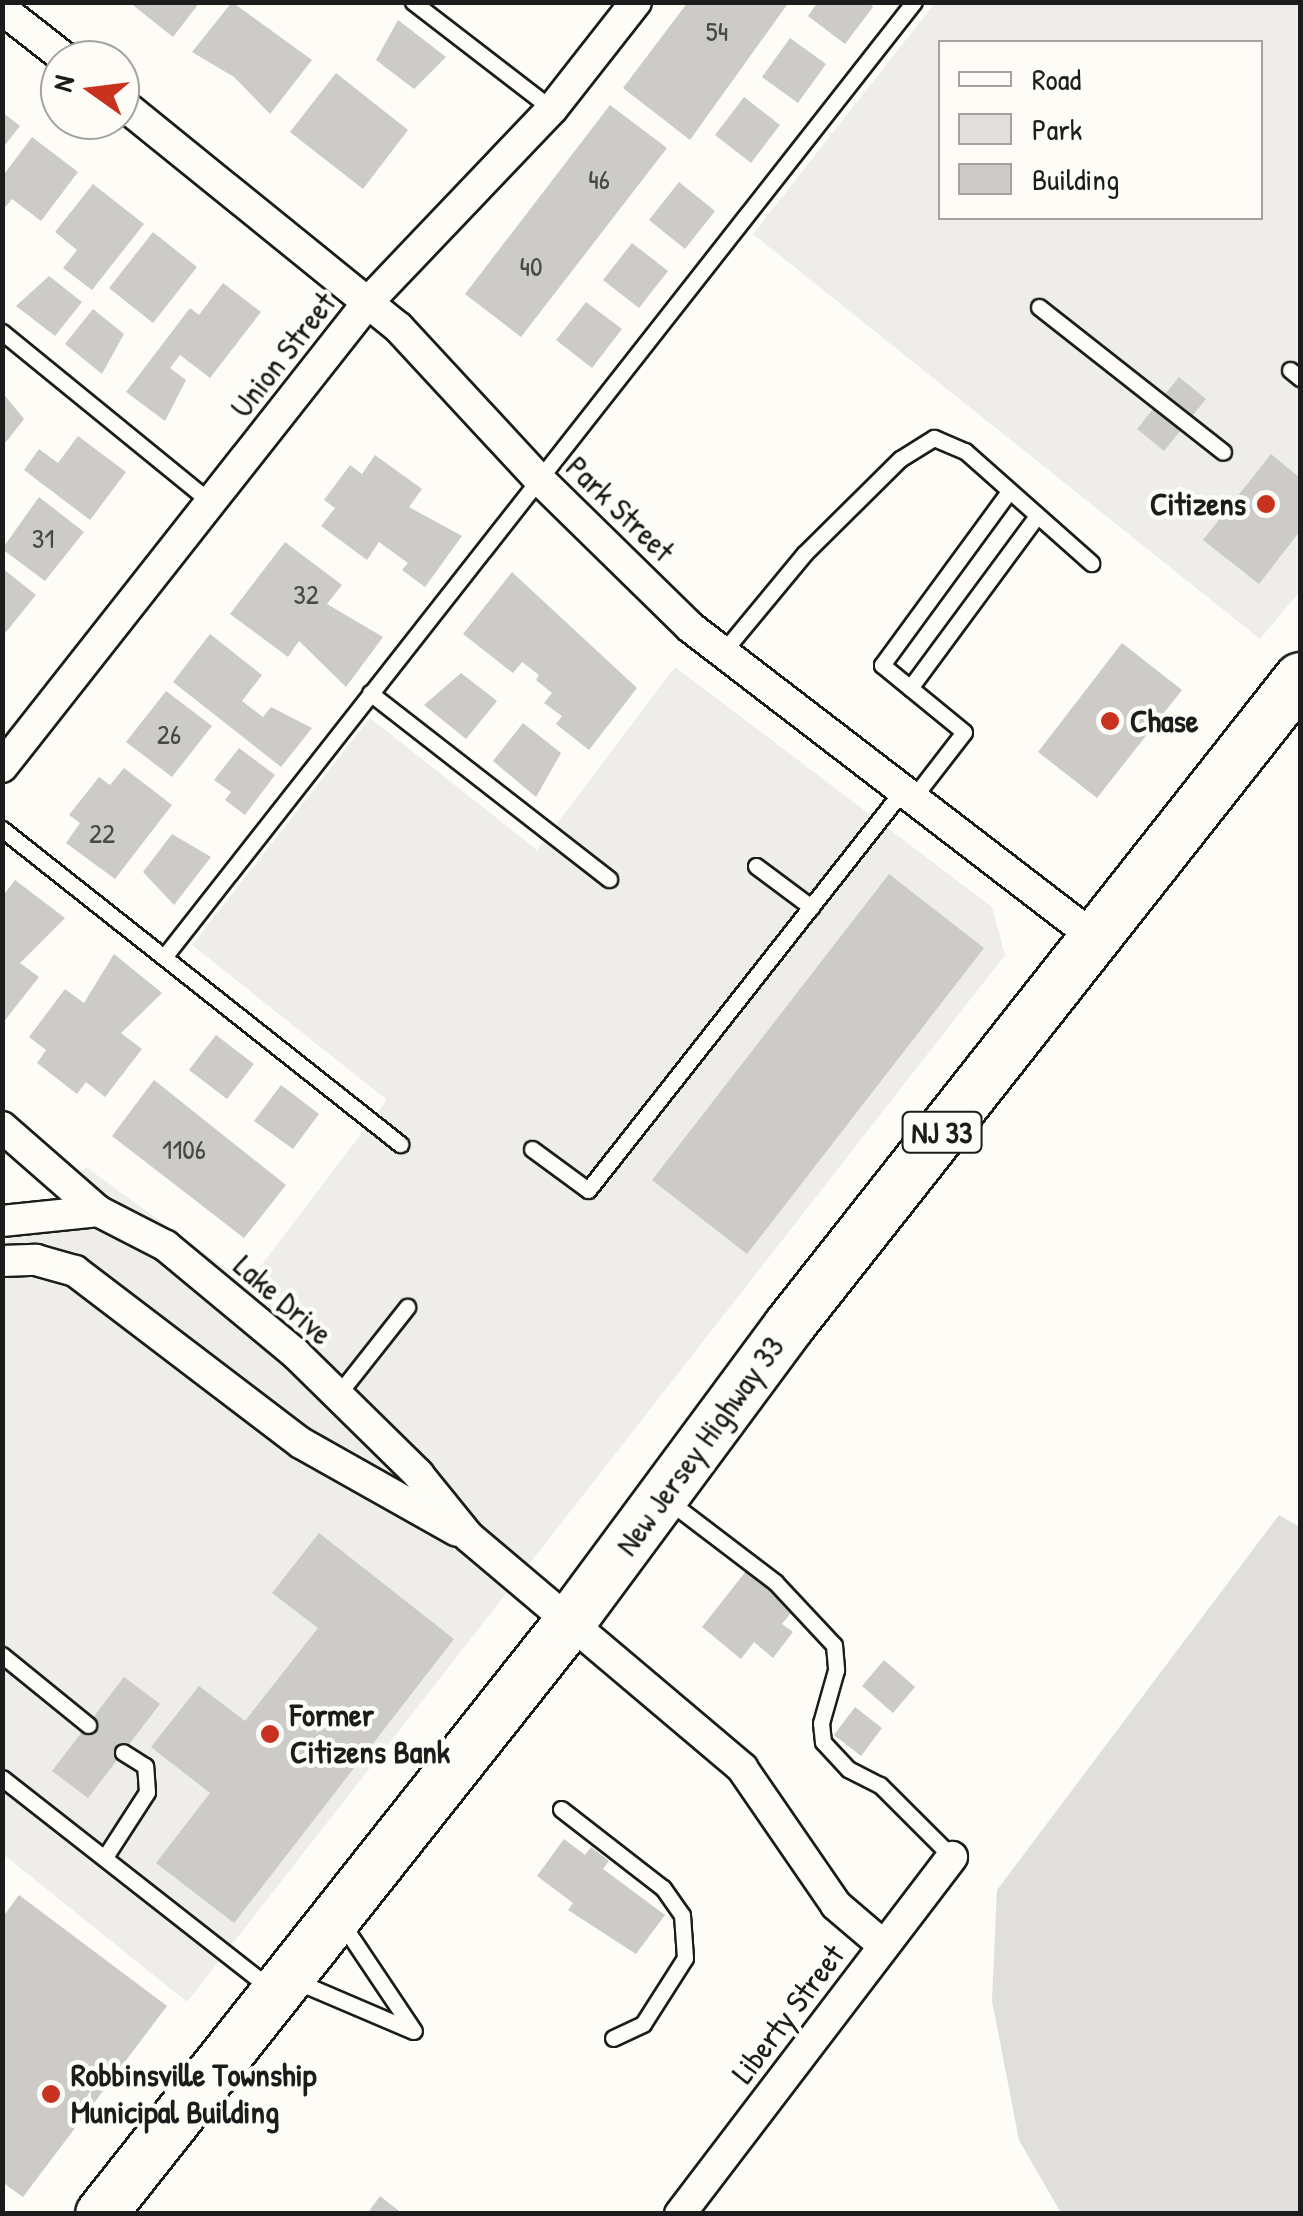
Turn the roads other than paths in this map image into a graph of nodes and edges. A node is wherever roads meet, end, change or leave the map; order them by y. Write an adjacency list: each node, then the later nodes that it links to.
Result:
1 (412, 2): 6 (lane)
2 (636, 2): 6 (street, Union Street)
3 (914, 2): 12 (lane)
4 (2, 9): 5 (street)
5 (42, 40)
6 (552, 109): 8 (street, Union Street)
7 (140, 118): 8 (street, Park Street)
8 (368, 301): 12 (street, Park Street); 14 (street, Union Street)
9 (1039, 307): 11 (lane)
10 (2, 332): 14 (lane)
11 (1224, 452)
12 (538, 478): 17 (street, Park Street); 20 (lane)
13 (1008, 494): 15 (lane); 17 (lane); 19 (lane)
14 (212, 503): 21 (street, Union Street)
15 (1036, 518): 16 (lane); 19 (lane)
16 (1091, 563)
17 (723, 652): 22 (street, Park Street)
18 (1300, 678): 27 (main road, New Jersey Highway 33 / NJ 33)
19 (910, 688): 22 (lane)
20 (370, 692): 25 (lane); 28 (lane)
21 (2, 767)
22 (908, 794): 26 (lane); 27 (street, Park Street)
23 (2, 829): 28 (lane)
24 (756, 866): 26 (lane)
25 (608, 878)
26 (811, 908): 31 (lane)
27 (1095, 938): 37 (main road, New Jersey Highway 33 / NJ 33)
28 (164, 956): 30 (lane)
29 (2, 1127): 32 (street, Lake Drive)
30 (400, 1144)
31 (532, 1149)
32 (98, 1211): 33 (street); 36 (street, Lake Drive)
33 (2, 1220)
34 (2, 1261): 38 (street, Lake Drive)
35 (407, 1307): 36 (lane)
36 (336, 1397): 38 (street, Lake Drive)
37 (663, 1496): 39 (main road, New Jersey Highway 33 / NJ 33); 46 (lane)
38 (470, 1537): 39 (street, Lake Drive)
39 (570, 1622): 47 (main road, New Jersey Highway 33 / NJ 33); 48 (street, Lake Drive)
40 (2, 1655): 41 (lane)
41 (88, 1725)
42 (123, 1752): 45 (lane)
43 (2, 1778): 45 (lane)
44 (561, 1809): 50 (lane)
45 (105, 1857): 49 (lane)
46 (952, 1857): 48 (street, Liberty Street)
47 (337, 1916): 49 (main road, New Jersey Highway 33 / NJ 33); 49 (lane)
48 (884, 1946): 52 (street, Liberty Street)
49 (282, 1985): 51 (main road, New Jersey Highway 33 / NJ 33)
50 (613, 2038)
51 (101, 2214)
52 (680, 2214)

